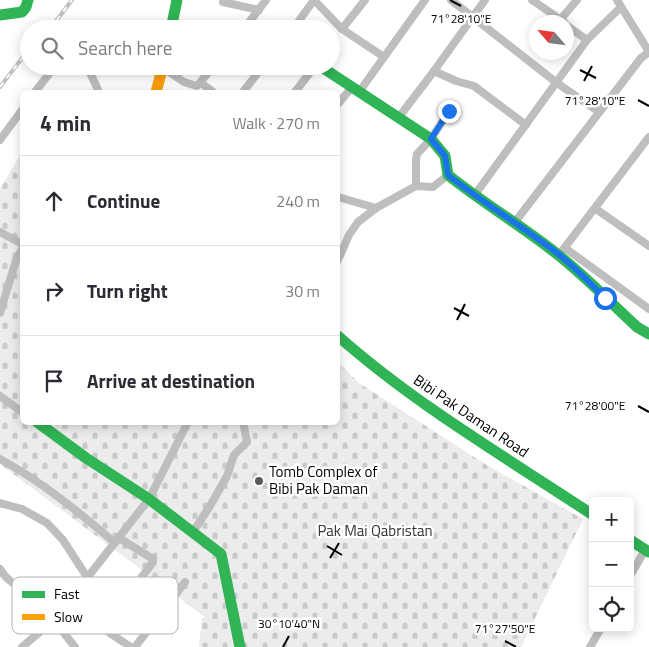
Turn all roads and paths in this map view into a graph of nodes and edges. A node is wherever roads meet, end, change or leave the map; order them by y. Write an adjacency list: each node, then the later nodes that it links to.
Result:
1 (28, 0): 14 (street)
2 (177, 0): 18 (street)
3 (266, 0): 13 (street)
4 (314, 0): 20 (street); 21 (street)
5 (365, 0): 22 (street)
6 (425, 0): 26 (street)
7 (451, 0): 17 (street)
8 (485, 0): 17 (street)
9 (532, 0): 15 (street)
10 (577, 0): 16 (street)
11 (223, 2): 13 (street)
12 (619, 3): 24 (street); 25 (street)
13 (259, 10): 19 (street)
14 (0, 15)
15 (554, 15)
16 (568, 15)
17 (473, 17): 27 (street); 37 (street)
18 (173, 20)
19 (251, 20)
20 (300, 20)
21 (333, 20)
22 (342, 30): 26 (street)
23 (574, 30): 24 (street)
24 (587, 40): 37 (street)
25 (649, 52): 47 (street)
26 (384, 57): 38 (street)
27 (434, 71): 49 (street); 50 (street)
28 (48, 75): 39 (street)
29 (91, 75): 40 (street)
30 (161, 75): 41 (street)
31 (176, 75): 36 (street)
32 (207, 75): 36 (street)
33 (257, 75): 43 (street)
34 (309, 75): 44 (street)
35 (334, 75): 38 (street)
36 (201, 83): 42 (street)
37 (558, 83): 47 (street); 50 (street)
38 (355, 89): 45 (street); 49 (street)
39 (37, 90)
40 (98, 90)
41 (157, 90)
42 (210, 90)
43 (245, 90)
44 (297, 90)
45 (340, 102)
46 (449, 111): 52 (street)
47 (599, 112): 60 (street)
48 (20, 113): 53 (street)
49 (399, 117): 52 (street)
50 (526, 125): 56 (street)
51 (649, 137): 59 (street)
52 (431, 139): 54 (street); 55 (street)
53 (0, 140)
54 (448, 175): 55 (street); 56 (street)
55 (416, 186): 58 (street)
56 (474, 196): 60 (street)
57 (340, 198): 58 (street)
58 (376, 208): 66 (street)
59 (596, 209): 63 (street); 64 (street)
60 (516, 222): 64 (street)
61 (0, 232): 62 (street)
62 (20, 243)
63 (649, 246)
64 (562, 251): 67 (street); 69 (street)
65 (20, 253): 68 (street)
66 (340, 255)
67 (649, 309)
68 (0, 313)
69 (649, 334)
70 (340, 338): 79 (street, Bibi Pak Daman Road)
71 (0, 396): 72 (street)
72 (20, 411)
73 (41, 425): 77 (street)
74 (186, 425): 77 (street)
75 (243, 425): 80 (street)
76 (0, 459): 81 (street)
77 (149, 499): 80 (street); 81 (street)
78 (0, 503): 86 (street)
79 (589, 512)
80 (193, 532): 100 (street)
81 (117, 540): 86 (street); 87 (street)
82 (633, 542): 83 (street)
83 (647, 551): 84 (street)
84 (634, 570)
85 (2, 575): 89 (street)
86 (87, 577)
87 (141, 577)
88 (185, 582): 90 (street)
89 (12, 583)
90 (178, 591)
91 (599, 632): 101 (street)
92 (37, 634): 96 (street)
93 (64, 634): 97 (street)
94 (113, 634): 98 (street)
95 (146, 634): 99 (street)
96 (22, 647)
97 (74, 647)
98 (131, 647)
99 (136, 647)
100 (240, 647)
101 (590, 647)

